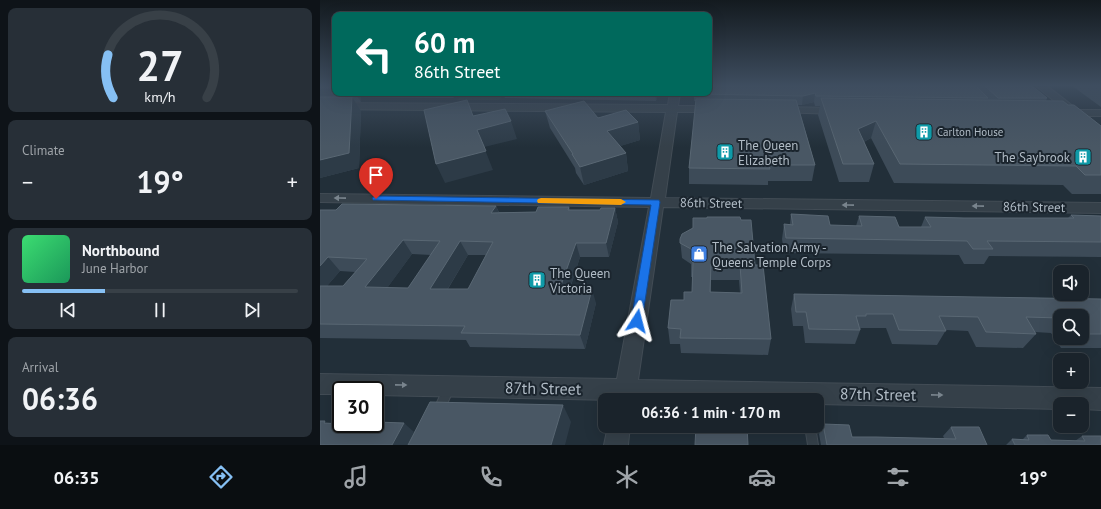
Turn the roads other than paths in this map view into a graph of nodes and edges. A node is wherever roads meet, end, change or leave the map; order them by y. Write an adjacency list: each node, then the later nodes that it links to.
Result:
1 (495, 106): 5 (street)
2 (673, 106): 5 (street)
3 (1070, 106): 10 (street)
4 (1073, 106): 10 (street)
5 (672, 109): 6 (street); 15 (street)
6 (729, 110)
7 (768, 110): 8 (street)
8 (846, 111)
9 (1054, 113): 10 (street)
10 (1081, 113): 11 (street); 12 (street); 13 (street)
11 (1101, 113)
12 (1101, 124)
13 (1101, 133)
14 (320, 198): 15 (street, 86th Street, one-way to 14)
15 (656, 202): 16 (street, 86th Street, one-way to 15); 19 (street)
16 (1101, 208)
17 (320, 384): 18 (street, 87th Street, one-way to 18)
18 (450, 386): 20 (street, 87th Street); 23 (lane)
19 (625, 393)
20 (598, 394)
21 (824, 396): 22 (street, 87th Street, one-way to 22)
22 (1101, 399)
23 (434, 418)
24 (618, 433): 26 (street)
25 (811, 433): 27 (lane)
26 (616, 445)
27 (813, 445)

